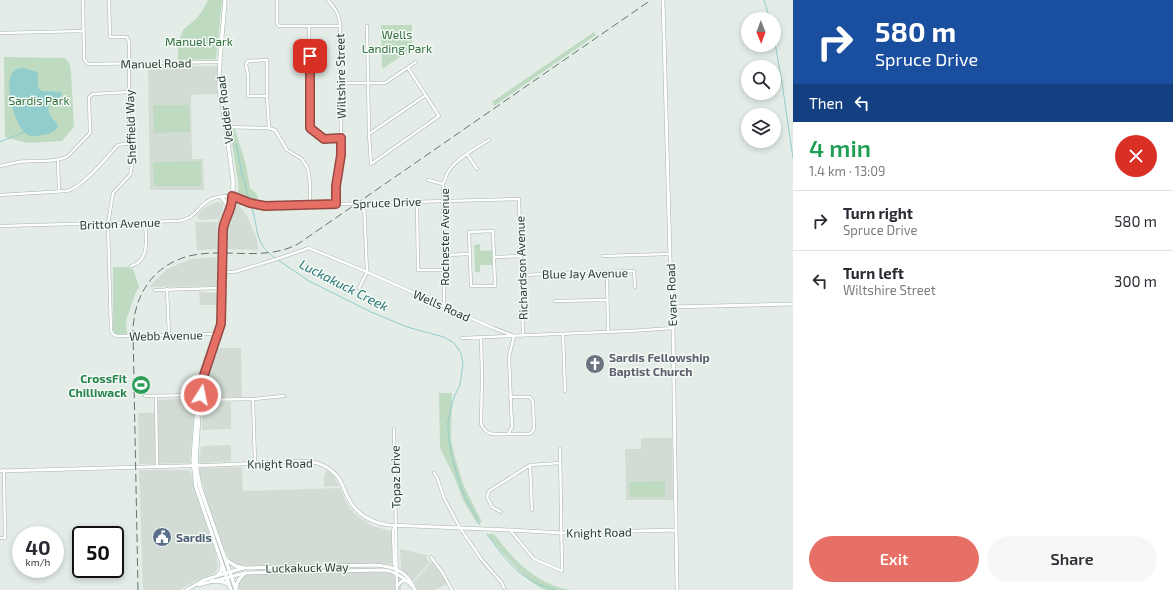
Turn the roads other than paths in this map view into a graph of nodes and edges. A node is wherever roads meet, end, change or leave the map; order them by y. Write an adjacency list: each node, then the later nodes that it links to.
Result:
1 (83, 0): 10 (street)
2 (109, 0): 14 (street, Sheffield Way)
3 (225, 0): 12 (main road, Vedder Road)
4 (277, 0): 7 (street)
5 (328, 0): 8 (street, Wiltshire Street)
6 (663, 0): 48 (street, Evans Road)
7 (310, 26): 8 (street); 24 (street)
8 (340, 26): 16 (street, Wiltshire Street)
9 (367, 26): 17 (street)
10 (84, 31): 11 (street); 14 (street, Manuel Road)
11 (0, 33)
12 (220, 62): 14 (street, Manuel Road); 21 (main road, Vedder Road)
13 (416, 62): 15 (street)
14 (129, 64): 18 (street, Sheffield Way)
15 (408, 68): 17 (street); 19 (street)
16 (340, 83): 17 (street); 24 (street, Wiltshire Street)
17 (368, 83): 23 (street)
18 (129, 92): 26 (street, Sheffield Way); 28 (street)
19 (426, 95): 23 (street); 23 (street)
20 (267, 96): 20 (street); 22 (street)
21 (226, 128): 22 (street); 35 (main road, Vedder Road)
22 (269, 128): 42 (street)
23 (369, 134)
24 (341, 138): 41 (street, Wiltshire Street)
25 (489, 140): 27 (street, Rochester Avenue)
26 (131, 144): 33 (street); 45 (street, Sheffield Way)
27 (467, 154): 30 (street); 32 (street, Rochester Avenue)
28 (58, 160): 29 (street); 33 (street)
29 (0, 166)
30 (477, 169)
31 (428, 180): 32 (street)
32 (443, 184): 38 (street, Rochester Avenue)
33 (59, 192): 34 (street)
34 (0, 195)
35 (232, 196): 36 (street, Britton Avenue); 42 (street, Spruce Drive); 43 (main road, Vedder Road); 55 (main road, Vedder Road)
36 (222, 197): 43 (main road); 44 (street, Britton Avenue)
37 (519, 199): 38 (street, Spruce Drive); 50 (street, Richardson Avenue)
38 (443, 201): 39 (street, Spruce Drive); 49 (street, Rochester Avenue)
39 (416, 202): 40 (street, Spruce Drive); 54 (street)
40 (364, 203): 41 (street, Spruce Drive); 56 (street)
41 (336, 204): 42 (street, Spruce Drive)
42 (310, 205)
43 (228, 206): 55 (main road, Vedder Road)
44 (145, 223): 45 (street, Britton Avenue); 53 (street)
45 (108, 224): 46 (street, Britton Avenue); 72 (street, Sheffield Way)
46 (0, 226)
47 (470, 254): 49 (street); 52 (street); 52 (street)
48 (670, 254): 51 (street); 68 (street, Evans Road)
49 (444, 255): 54 (street, Rochester Avenue)
50 (521, 256): 52 (street); 58 (street, Richardson Avenue)
51 (603, 256)
52 (494, 257)
53 (131, 266)
54 (444, 270): 67 (street, Rochester Avenue)
55 (221, 272): 56 (street, Wells Road); 60 (main road, Vedder Road); 74 (main road, Vedder Road)
56 (366, 272): 61 (street); 67 (street, Wells Road)
57 (607, 272): 58 (street, Blue Jay Avenue); 59 (street, Blue Jay Avenue); 64 (street)
58 (522, 275): 76 (street, Richardson Avenue)
59 (635, 287)
60 (220, 288): 62 (street); 74 (main road, Vedder Road)
61 (359, 288)
62 (167, 289): 63 (street); 73 (street)
63 (155, 290)
64 (607, 300): 65 (street); 70 (street)
65 (555, 301)
66 (793, 304): 68 (street)
67 (444, 306): 75 (street, Wells Road)
68 (672, 307): 69 (street, Evans Road)
69 (673, 328): 70 (street, Wells Road); 102 (street, Evans Road)
70 (608, 332): 71 (street, Wells Road)
71 (563, 334): 76 (street, Wells Road); 79 (street)
72 (114, 335): 73 (street, Webb Avenue)
73 (169, 335): 74 (street, Webb Avenue)
74 (217, 335): 80 (main road, Vedder Road)
75 (514, 336): 76 (street, Wells Road); 78 (street); 84 (street)
76 (524, 336)
77 (462, 338): 78 (street)
78 (481, 338): 88 (street)
79 (565, 391)
80 (199, 395): 82 (street); 86 (main road, Vedder Road)
81 (145, 396): 82 (street)
82 (156, 396): 94 (street)
83 (284, 396): 85 (street)
84 (510, 397): 88 (street); 88 (street)
85 (253, 399): 86 (street); 90 (street)
86 (199, 400): 92 (main road, Vedder Road)
87 (394, 429): 99 (street, Topaz Drive)
88 (508, 434)
89 (560, 449): 91 (street)
90 (255, 463): 92 (street, Knight Road); 99 (street, Knight Road)
91 (560, 463): 93 (street); 103 (street)
92 (195, 465): 94 (street, Knight Road); 106 (main road, Vedder Road); 107 (main road, Vedder Road)
93 (530, 465): 97 (street); 98 (street)
94 (157, 466): 95 (street, Knight Road)
95 (2, 470): 104 (street)
96 (434, 473): 100 (street)
97 (532, 510)
98 (501, 512)
99 (395, 525): 100 (street, Knight Road); 109 (street, Topaz Drive)
100 (460, 528): 101 (street, Knight Road); 120 (street)
101 (510, 530): 103 (street, Knight Road); 103 (street)
102 (676, 530): 103 (street, Knight Road); 125 (street, Evans Road)
103 (562, 533)
104 (0, 538)
105 (431, 557): 124 (street)
106 (226, 560): 108 (main road); 112 (main road, Vedder Road)
107 (222, 564): 112 (main road, Vedder Road); 113 (main road)
108 (243, 568): 109 (street, Luckakuck Way); 112 (street, Luckakuck Way)
109 (396, 569): 111 (street, Topaz Drive); 119 (street)
110 (245, 572): 111 (street, Luckakuck Way); 112 (street, Luckakuck Way); 121 (main road)
111 (396, 573): 115 (street); 118 (street, Topaz Drive)
112 (228, 574): 113 (street, Luckakuck Way); 114 (street, Luckakuck Way); 117 (main road, Vedder Road); 121 (main road, Vedder Road)
113 (218, 575): 116 (street, Luckakuck Way)
114 (212, 581): 116 (street, Luckakuck Way); 117 (main road)
115 (407, 582): 118 (street); 119 (street)
116 (194, 585): 122 (street, Luckakuck Way)
117 (229, 585): 123 (main road, Vedder Road)
118 (397, 588)
119 (414, 588)
120 (504, 588)
121 (236, 589)
122 (186, 590)
123 (231, 590)
124 (452, 590)
125 (677, 590)

